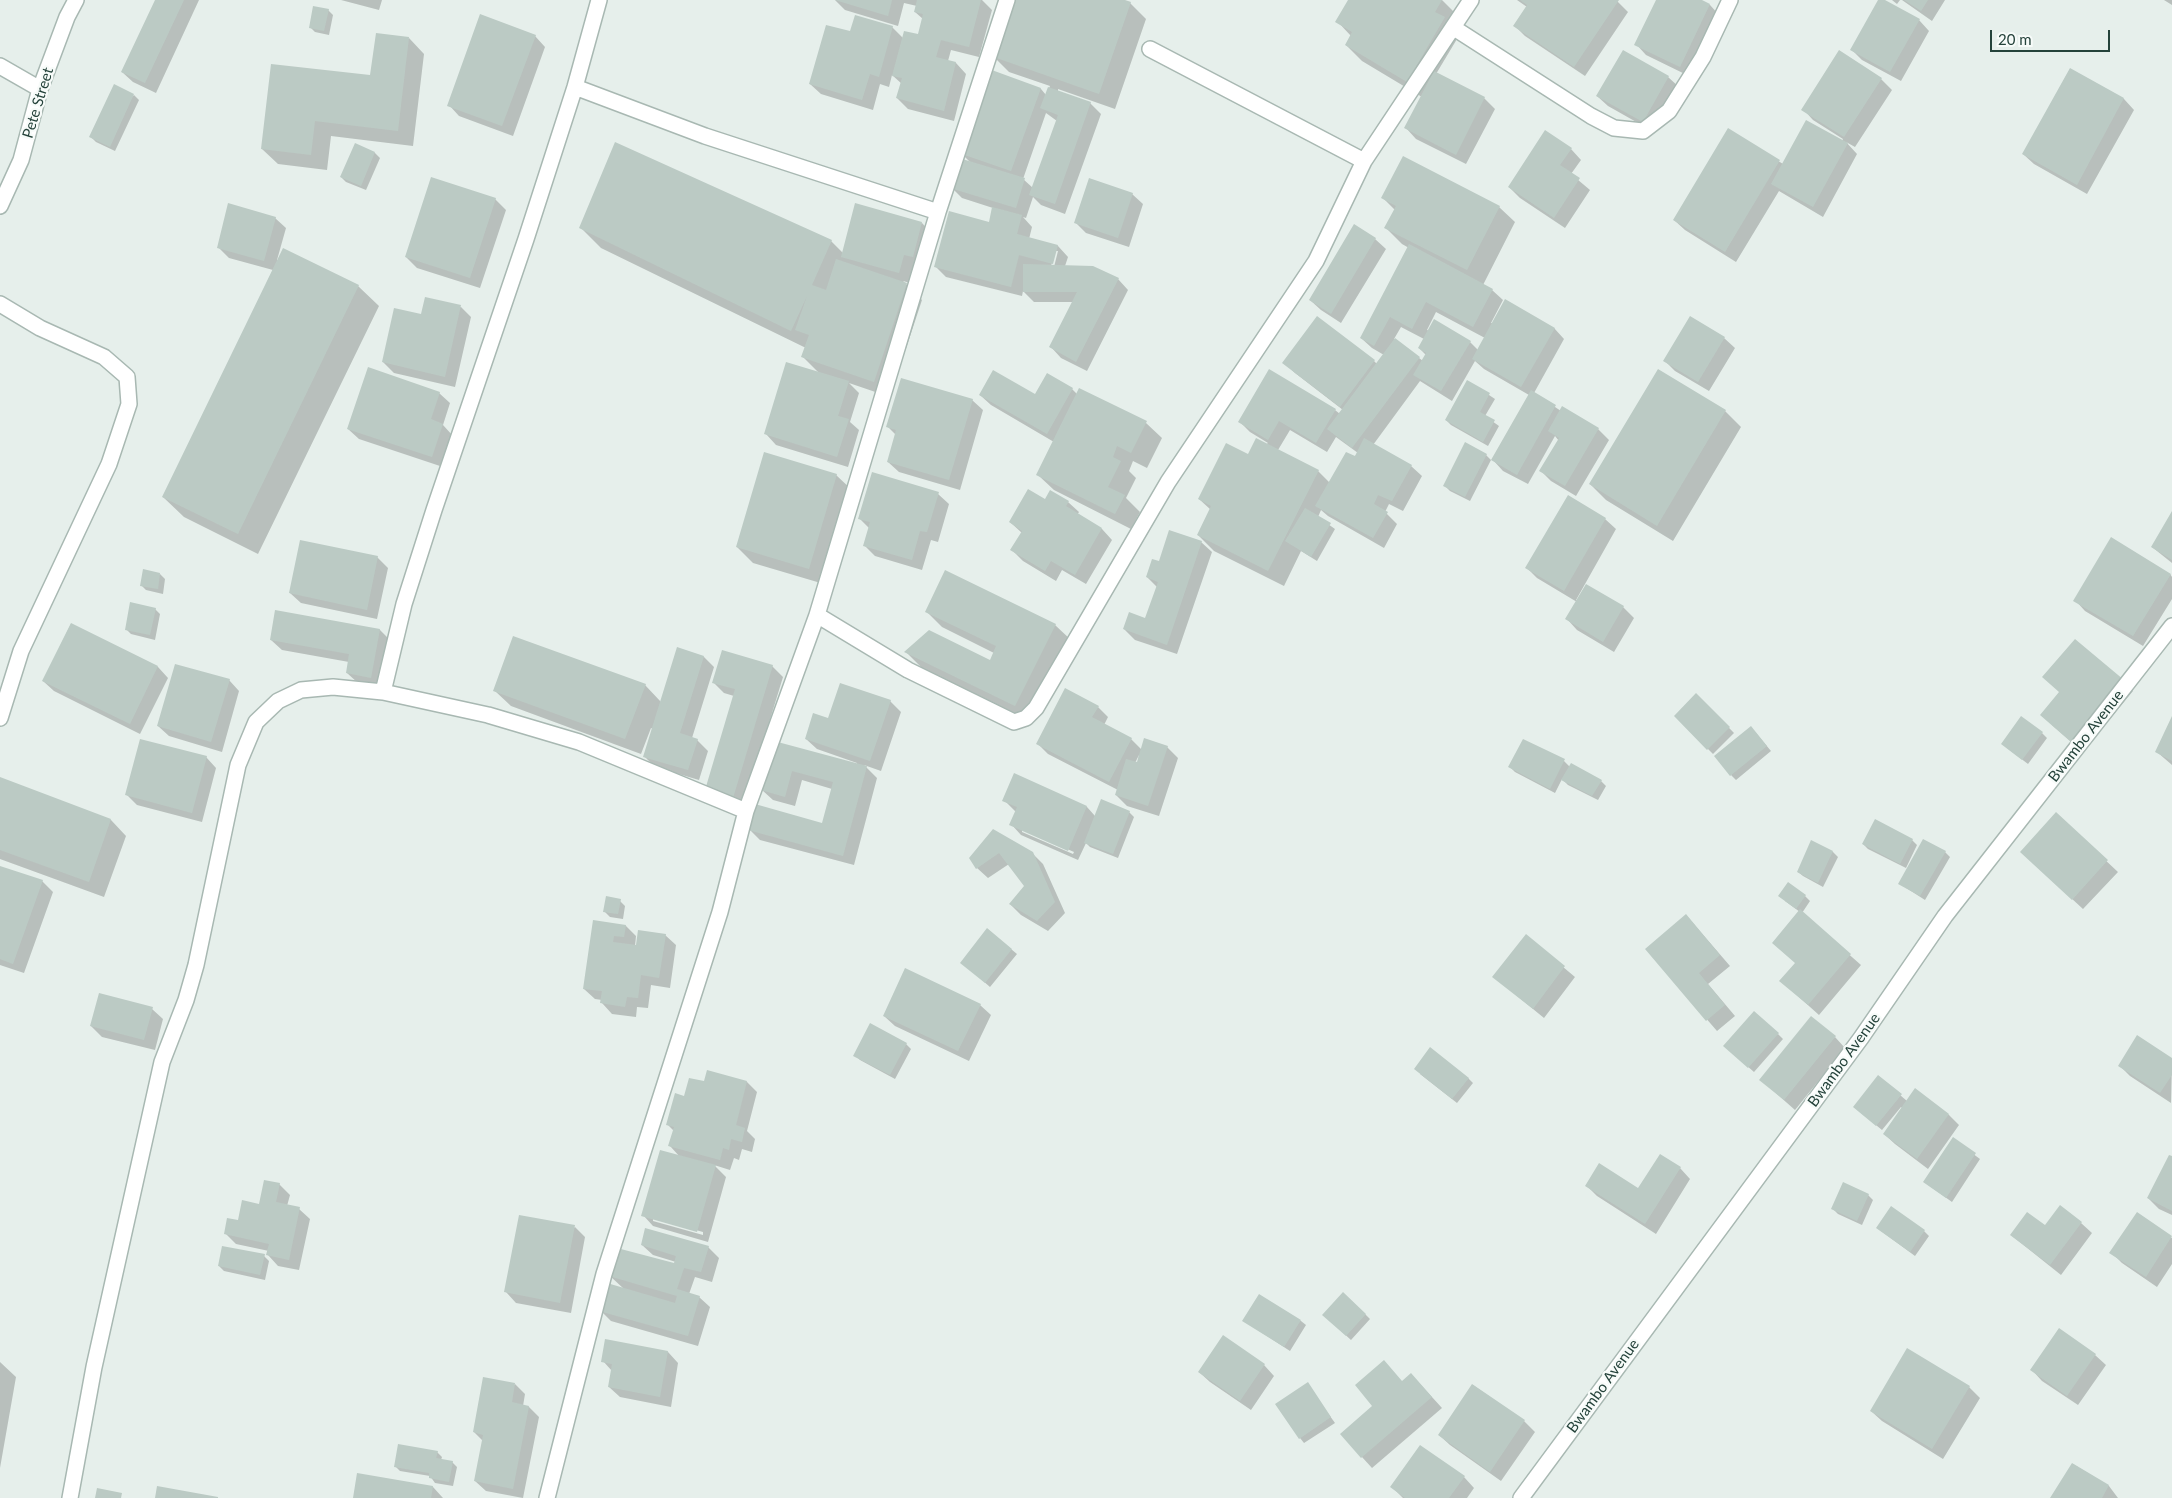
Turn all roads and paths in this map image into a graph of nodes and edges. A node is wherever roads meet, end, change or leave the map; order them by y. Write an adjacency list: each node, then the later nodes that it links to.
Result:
1 (76, 0): 10 (street, Pete Street)
2 (599, 0): 9 (street)
3 (1007, 0): 13 (street)
4 (1471, 0): 6 (street)
5 (1730, 0): 6 (street)
6 (1454, 28): 11 (street)
7 (1150, 49): 11 (street)
8 (0, 66): 10 (street)
9 (575, 87): 13 (street); 17 (street)
10 (40, 89): 12 (street, Pete Street)
11 (1364, 161): 15 (street)
12 (0, 206)
13 (938, 212): 15 (street)
14 (0, 304): 18 (street)
15 (817, 615): 19 (street)
16 (2172, 626): 22 (street, Bwambo Avenue)
17 (383, 692): 19 (street); 20 (street)
18 (0, 718)
19 (746, 811): 21 (street)
20 (70, 1498)
21 (547, 1498)
22 (1521, 1498)

